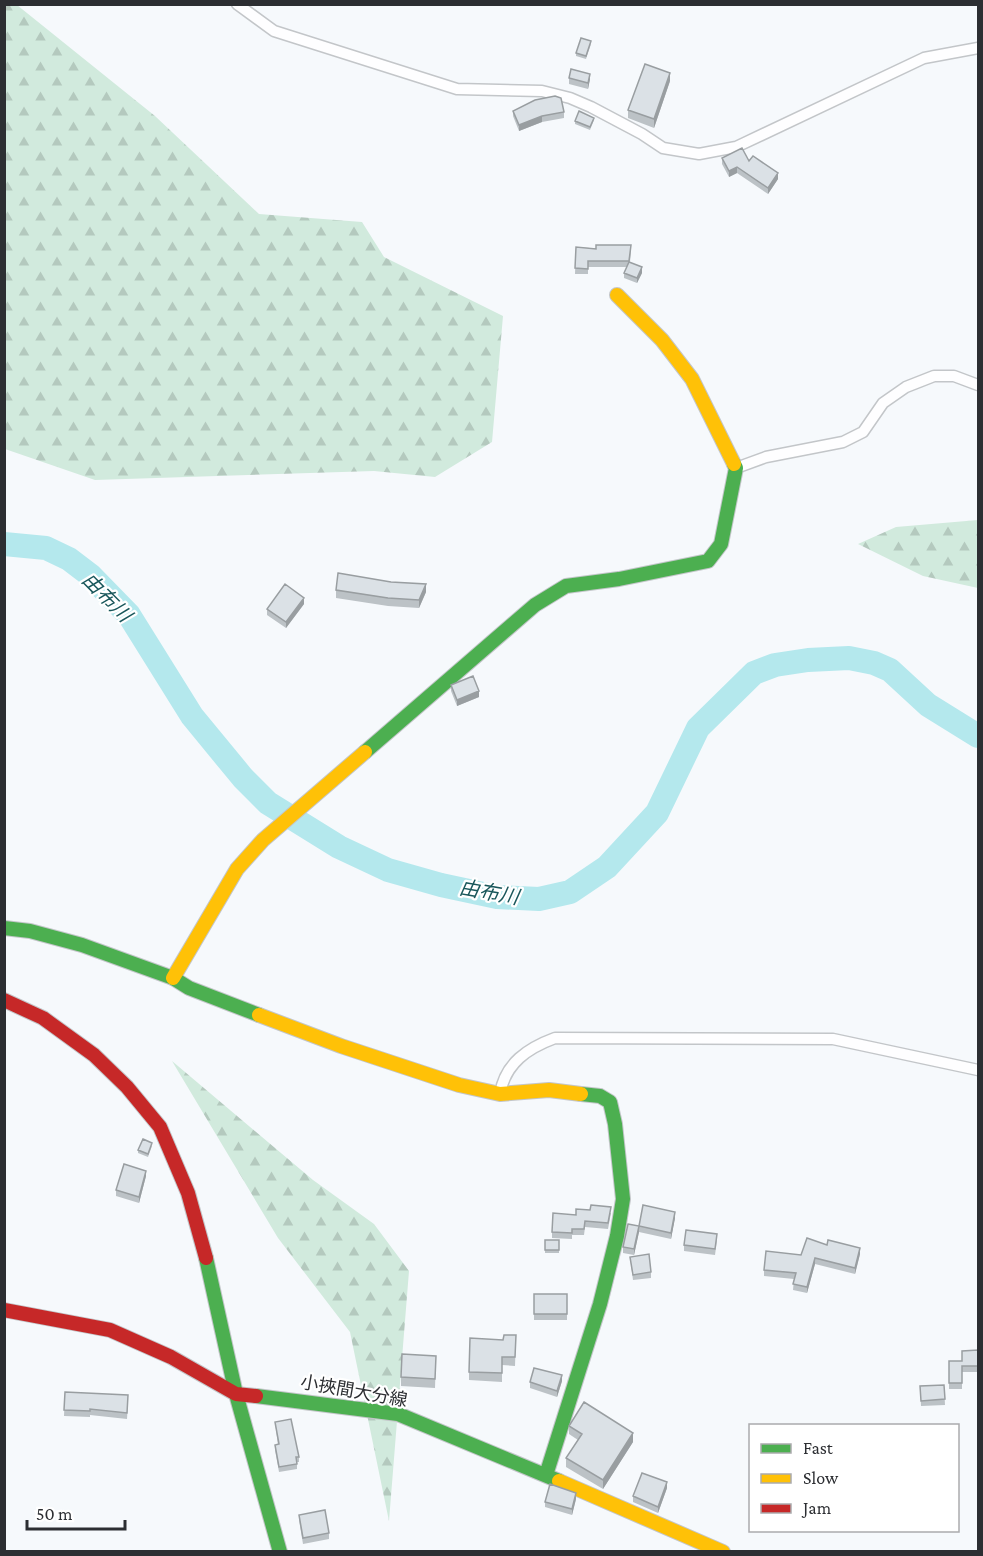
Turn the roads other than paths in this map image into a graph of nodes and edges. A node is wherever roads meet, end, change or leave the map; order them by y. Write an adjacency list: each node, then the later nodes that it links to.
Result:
1 (237, 4): 2 (street)
2 (978, 48)
3 (617, 295): 5 (street)
4 (978, 385): 5 (street)
5 (736, 468): 7 (street)
6 (4, 928): 7 (street)
7 (173, 978): 10 (street)
8 (4, 1000): 12 (street)
9 (978, 1070): 10 (street)
10 (500, 1094): 13 (street)
11 (4, 1310): 12 (street, 小挾間大分線)
12 (236, 1394): 13 (street, 小挾間大分線); 14 (street)
13 (546, 1474): 15 (street, 小挾間大分線)
14 (280, 1551)
15 (723, 1551)

